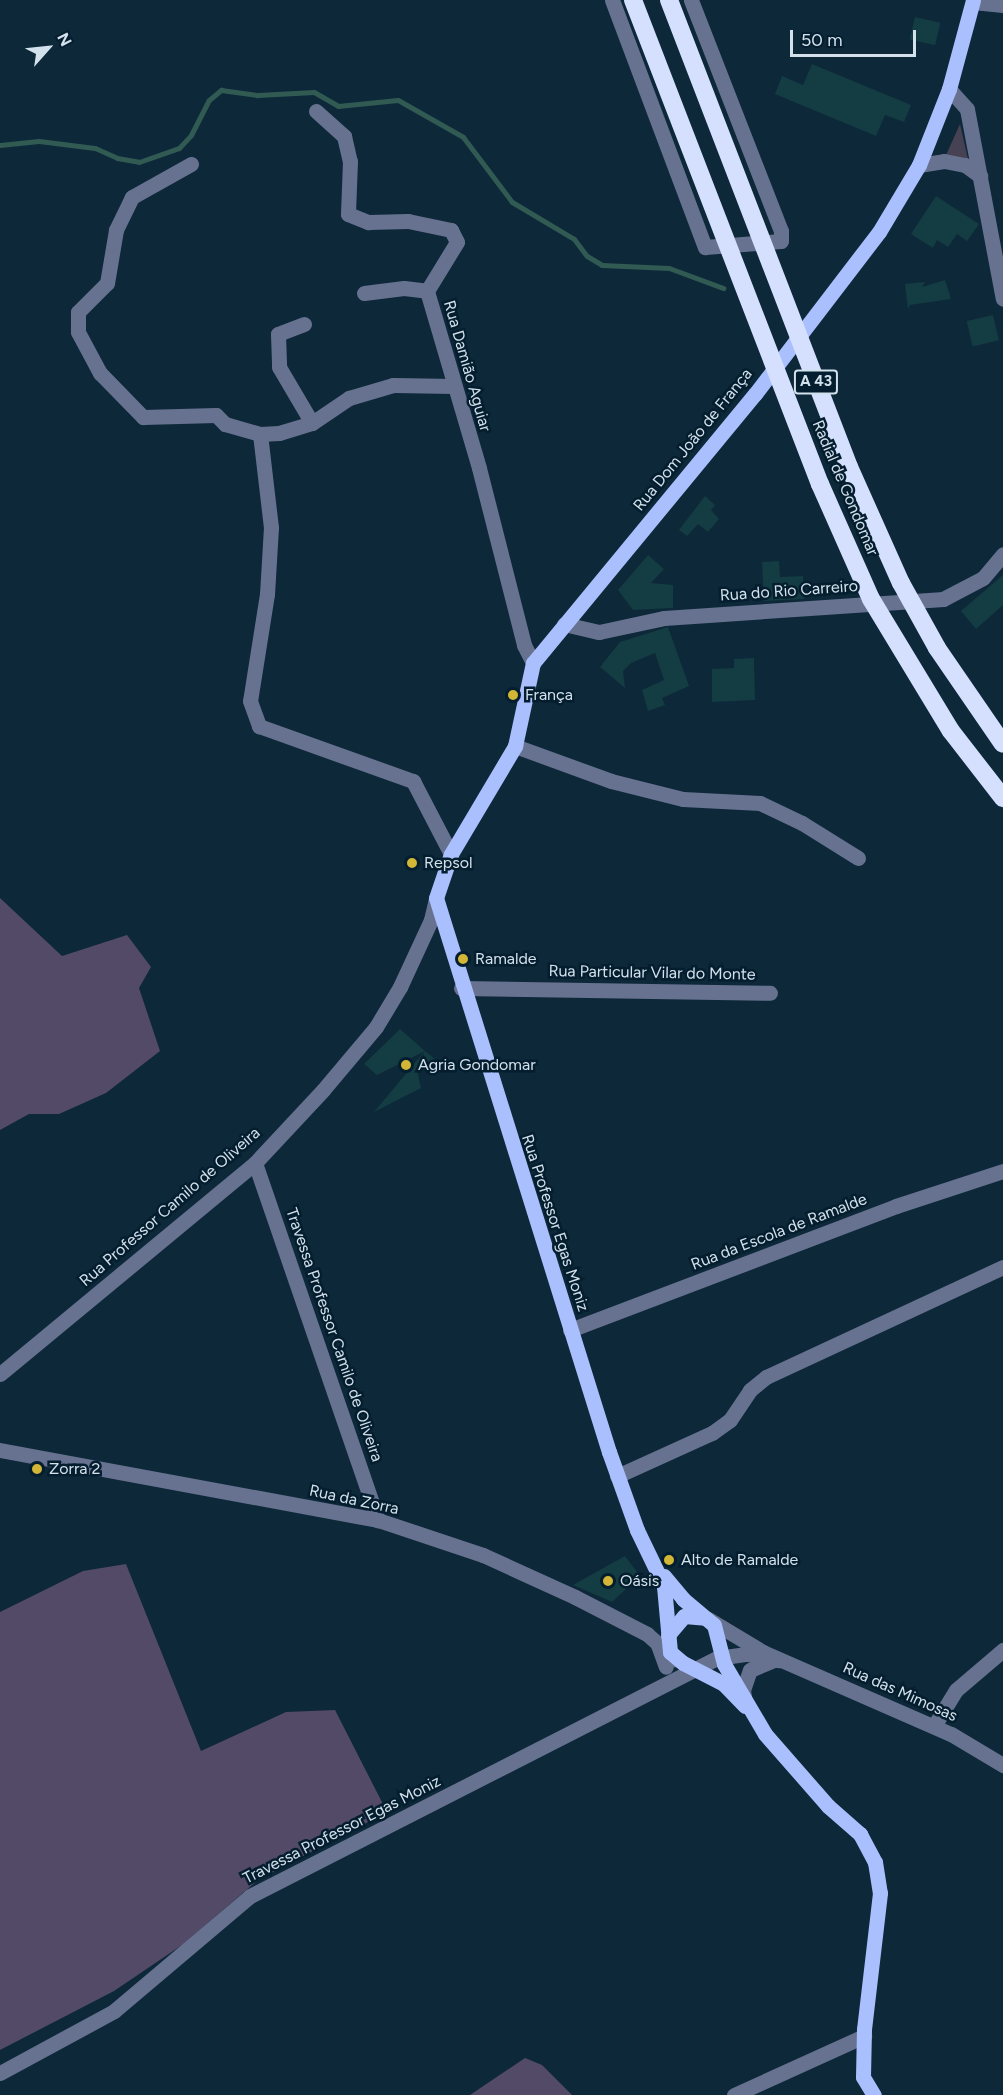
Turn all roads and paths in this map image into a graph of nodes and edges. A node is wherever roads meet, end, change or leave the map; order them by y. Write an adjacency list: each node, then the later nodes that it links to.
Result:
1 (612, 0): 4 (street)
2 (633, 0): 24 (highway, Radial de Gondomar / A 43)
3 (669, 0): 22 (highway, Radial de Gondomar / A 43)
4 (691, 0)
5 (973, 1): 6 (street); 7 (main road, Rua Dom João de França)
6 (1003, 5)
7 (949, 89): 10 (main road, Rua Dom João de França); 11 (street)
8 (316, 111): 12 (street, Rua Damião Aguiar)
9 (191, 164): 18 (street)
10 (919, 165): 11 (street); 20 (main road, Rua Dom João de França)
11 (981, 176): 14 (street)
12 (427, 291): 13 (street); 16 (street, Rua Damião Aguiar)
13 (364, 293)
14 (1003, 299)
15 (304, 324): 17 (street)
16 (453, 386): 17 (street); 21 (street, Rua Damião Aguiar)
17 (312, 423): 18 (street)
18 (260, 434): 25 (street)
19 (1003, 554): 20 (street, Rua do Rio Carreiro)
20 (564, 624): 21 (main road, Rua Dom João de França)
21 (533, 663): 23 (main road, Rua Dom João de França)
22 (1003, 744)
23 (515, 746): 25 (main road, Rua Dom João de França); 26 (street)
24 (1003, 798)
25 (451, 854): 27 (main road, Rua Dom João de França)
26 (858, 858)
27 (436, 898): 28 (main road, Rua Professor Egas Moniz); 30 (street, Rua Professor Camilo de Oliveira)
28 (461, 988): 29 (street, Rua Particular Vilar do Monte); 33 (main road, Rua Professor Egas Moniz)
29 (770, 993)
30 (255, 1163): 34 (street, Rua Professor Camilo de Oliveira); 37 (street, Travessa Professor Camilo de Oliveira)
31 (1003, 1172): 33 (street, Rua da Escola de Ramalde)
32 (1003, 1268): 36 (street)
33 (570, 1330): 36 (main road, Rua Professor Egas Moniz)
34 (0, 1374)
35 (0, 1450): 37 (street, Rua da Zorra)
36 (617, 1476): 38 (main road, Rua Professor Egas Moniz)
37 (378, 1520): 41 (street, Rua da Zorra)
38 (651, 1555): 39 (main road, Rua Professor Egas Moniz); 41 (main road, Rua Professor Egas Moniz)
39 (708, 1619): 41 (main road); 42 (street, Rua das Mimosas); 43 (main road, Rua Professor Egas Moniz)
40 (1003, 1650): 46 (street)
41 (668, 1660): 43 (main road, Rua Professor Egas Moniz); 44 (street, Travessa Professor Egas Moniz); 49 (street, Travessa Professor Egas Moniz)
42 (779, 1660): 43 (street, Rua das Mimosas); 45 (street); 46 (street, Rua das Mimosas)
43 (704, 1663): 44 (main road, Rua Professor Egas Moniz); 45 (main road, Rua Professor Egas Moniz)
44 (724, 1684): 45 (main road, Rua Professor Egas Moniz)
45 (745, 1706): 48 (main road, Rua Professor Egas Moniz)
46 (934, 1726): 47 (street, Rua das Mimosas)
47 (1003, 1765)
48 (864, 2036): 50 (street); 51 (main road, Rua Professor Egas Moniz)
49 (0, 2073)
50 (735, 2095)
51 (874, 2095)

